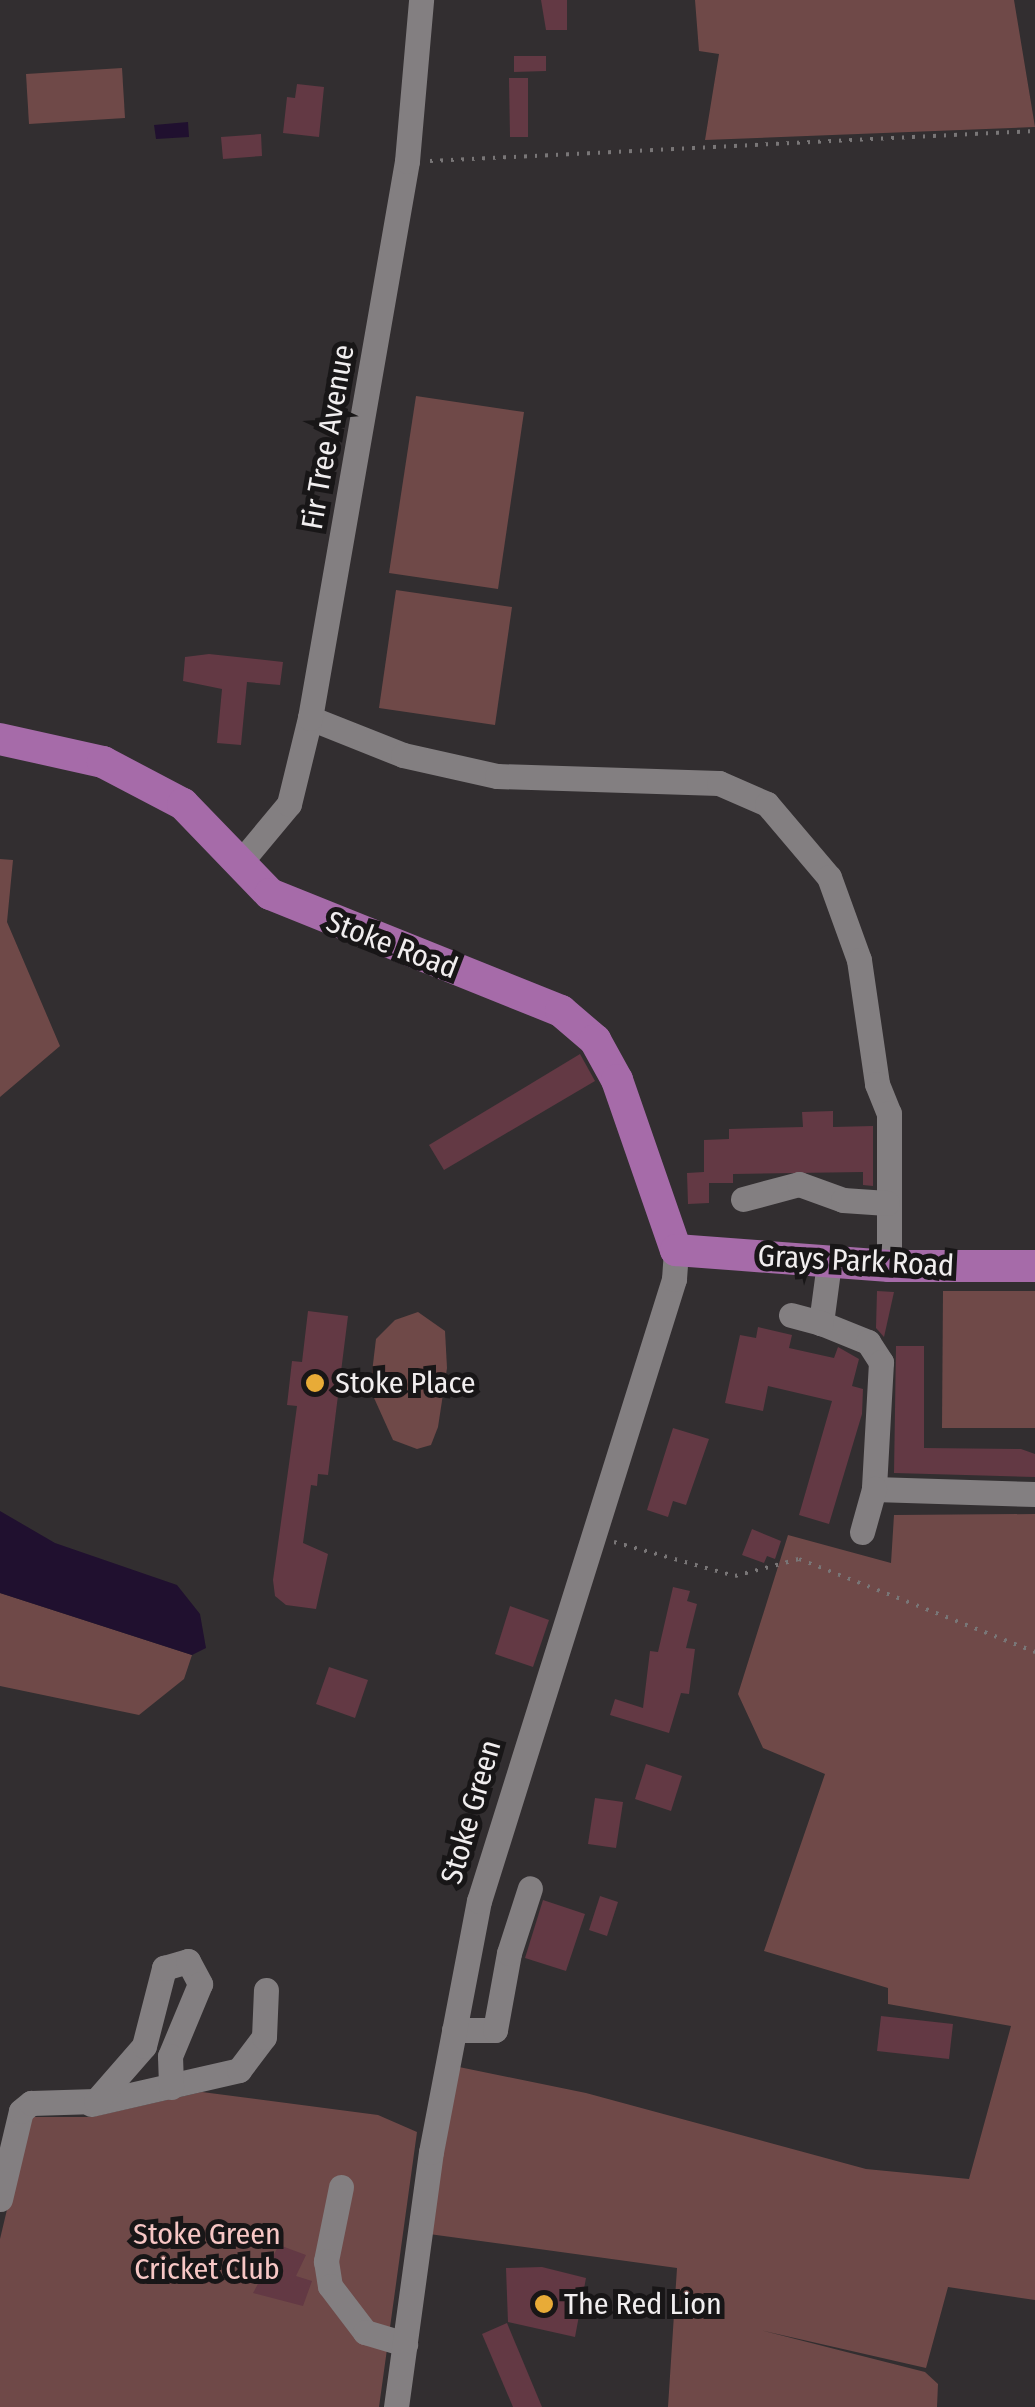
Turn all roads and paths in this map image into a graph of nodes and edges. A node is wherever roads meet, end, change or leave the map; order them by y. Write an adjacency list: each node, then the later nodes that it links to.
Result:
1 (420, 0): 4 (street, Fir Tree Avenue)
2 (1035, 132): 3 (path)
3 (449, 160)
4 (310, 718): 6 (street, Fir Tree Avenue); 8 (street)
5 (0, 739): 6 (main road, Stoke Road)
6 (239, 864): 9 (main road, Stoke Road)
7 (743, 1199): 8 (street)
8 (886, 1203): 11 (street)
9 (676, 1250): 10 (main road, Grays Park Road); 18 (street, Stoke Green)
10 (829, 1263): 11 (main road, Grays Park Road); 14 (street)
11 (888, 1266): 12 (main road, Grays Park Road)
12 (1035, 1266)
13 (791, 1315): 14 (street)
14 (821, 1323): 15 (street)
15 (874, 1489): 16 (street); 17 (street)
16 (1035, 1494)
17 (862, 1532)
18 (592, 1536): 19 (path); 22 (street, Stoke Green)
19 (1035, 1652)
20 (530, 1888): 22 (street)
21 (266, 1990): 25 (street)
22 (454, 2030): 29 (street, Stoke Green)
23 (144, 2046): 24 (street); 24 (street); 26 (street)
24 (170, 2056): 25 (street)
25 (172, 2087): 26 (street)
26 (91, 2104): 28 (street)
27 (341, 2187): 29 (street)
28 (0, 2199)
29 (405, 2344): 30 (street, Stoke Green)
30 (396, 2407)

